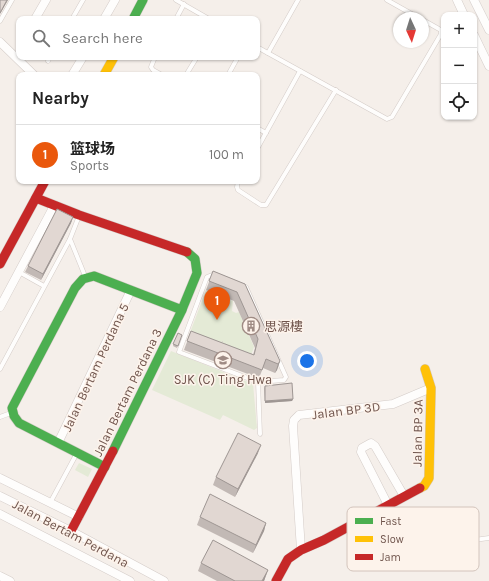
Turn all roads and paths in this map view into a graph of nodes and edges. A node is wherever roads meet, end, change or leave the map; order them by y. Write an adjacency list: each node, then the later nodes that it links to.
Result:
1 (12, 0): 20 (lane)
2 (46, 0): 14 (street)
3 (83, 0): 15 (lane)
4 (143, 0): 17 (street)
5 (176, 0): 11 (lane)
6 (298, 0): 27 (lane)
7 (387, 0): 12 (lane)
8 (457, 0): 13 (street)
9 (474, 0): 22 (street)
10 (112, 1): 16 (street)
11 (184, 4): 18 (lane); 19 (lane)
12 (409, 12)
13 (463, 12)
14 (37, 16)
15 (74, 16)
16 (105, 16)
17 (135, 16)
18 (178, 16)
19 (204, 16)
20 (0, 21)
21 (429, 23): 42 (lane)
22 (489, 30)
23 (477, 41): 34 (street)
24 (0, 42): 26 (street)
25 (260, 48): 27 (lane)
26 (16, 51)
27 (268, 53): 35 (lane)
28 (23, 60): 36 (street)
29 (80, 60): 37 (street)
30 (112, 60): 38 (street)
31 (154, 60): 39 (lane)
32 (195, 60): 40 (lane)
33 (236, 60): 41 (lane)
34 (489, 66)
35 (300, 71): 42 (lane); 44 (lane)
36 (32, 72)
37 (74, 72)
38 (106, 72)
39 (157, 72)
40 (188, 72)
41 (230, 72)
42 (336, 90): 47 (lane)
43 (260, 130): 44 (lane)
44 (266, 133): 45 (lane)
45 (260, 144)
46 (43, 184): 48 (street)
47 (238, 184)
48 (36, 198): 49 (street); 52 (street)
49 (54, 206): 50 (street); 53 (street)
50 (80, 215): 51 (lane); 58 (street, Jalan Bertam Perdana 3)
51 (70, 239): 54 (lane); 55 (lane)
52 (0, 264)
53 (19, 272): 55 (lane); 57 (street)
54 (85, 277): 56 (street); 69 (street)
55 (44, 286): 66 (lane)
56 (131, 290): 58 (street); 72 (street, Jalan Bertam Perdana 5)
57 (0, 307)
58 (187, 311): 67 (lane); 67 (lane); 74 (street, Jalan Bertam Perdana 3)
59 (217, 343): 60 (path)
60 (220, 343): 61 (path); 61 (path)
61 (226, 346): 62 (path)
62 (228, 348)
63 (244, 351): 64 (path)
64 (254, 354)
65 (425, 368): 68 (street, Jalan BP 3A)
66 (0, 369)
67 (258, 382): 71 (lane)
68 (431, 388): 77 (street, Jalan BP 3A); 86 (street, Jalan BP 3D)
69 (13, 415): 70 (lane); 72 (street)
70 (0, 417)
71 (260, 434)
72 (58, 443): 73 (street)
73 (77, 452): 74 (street); 78 (lane)
74 (105, 467): 81 (street, Jalan Bertam Perdana 3)
75 (0, 478): 78 (street)
76 (0, 496): 83 (street, Jalan Bertam Perdana)
77 (404, 496): 79 (street, Jalan BP 3A); 79 (street)
78 (50, 503): 81 (street)
79 (385, 507)
80 (0, 514): 90 (street)
81 (79, 517): 83 (street, Jalan Bertam Perdana 3)
82 (347, 528): 86 (street, Jalan BP 3A)
83 (71, 531): 87 (street, Jalan Bertam Perdana)
84 (489, 538): 85 (lane)
85 (479, 539)
86 (301, 550): 92 (street, Jalan BP 3A)
87 (137, 567): 90 (street); 91 (street, Jalan Bertam Perdana)
88 (0, 576): 89 (street)
89 (10, 581)
90 (130, 581)
91 (164, 581)
92 (276, 581)

